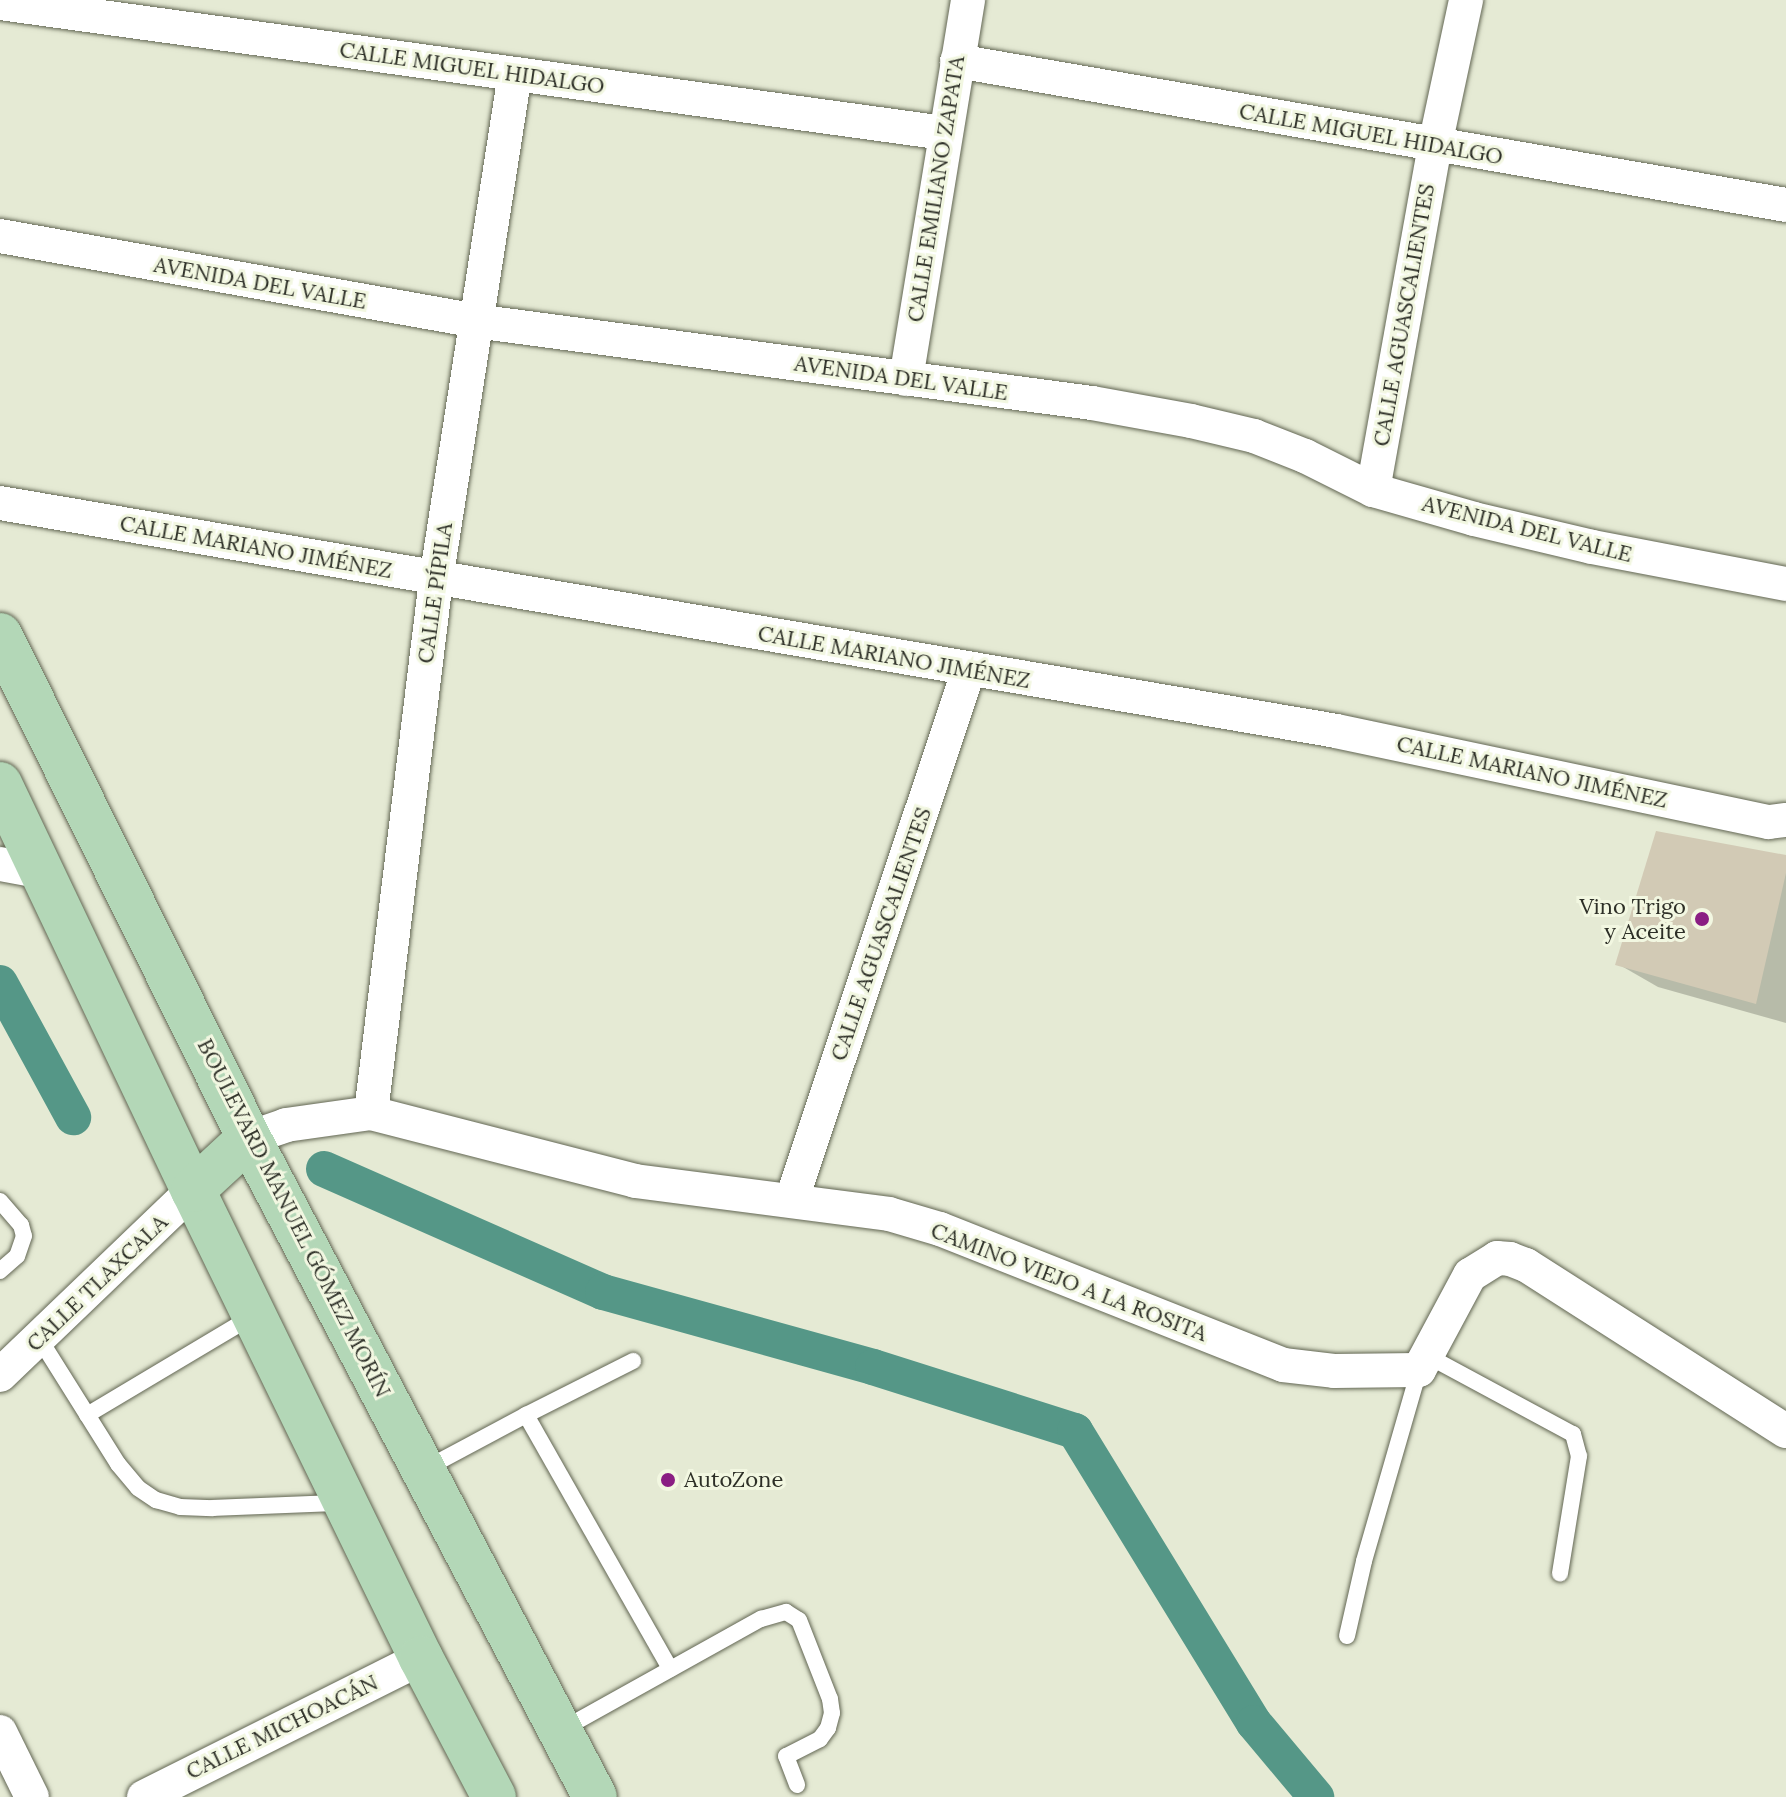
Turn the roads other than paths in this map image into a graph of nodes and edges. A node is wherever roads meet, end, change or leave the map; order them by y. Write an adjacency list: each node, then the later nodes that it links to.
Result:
1 (968, 0): 4 (street, CALLE EMILIANO ZAPATA)
2 (1466, 0): 7 (street, CALLE AGUASCALIENTES)
3 (0, 3): 5 (street, CALLE MIGUEL HIDALGO)
4 (957, 61): 6 (street, CALLE EMILIANO ZAPATA); 7 (street, CALLE MIGUEL HIDALGO)
5 (515, 74): 6 (street, CALLE MIGUEL HIDALGO); 10 (street, CALLE PÍPILA)
6 (944, 133): 11 (street, CALLE EMILIANO ZAPATA)
7 (1435, 145): 8 (street, CALLE MIGUEL HIDALGO); 12 (street, CALLE AGUASCALIENTES)
8 (1786, 205)
9 (0, 236): 10 (street, AVENIDA DEL VALLE)
10 (475, 321): 11 (street, AVENIDA DEL VALLE); 14 (street, CALLE PÍPILA)
11 (906, 379): 12 (street, AVENIDA DEL VALLE)
12 (1373, 490): 15 (street, AVENIDA DEL VALLE)
13 (0, 503): 14 (street, CALLE MARIANO JIMÉNEZ)
14 (436, 580): 17 (street, CALLE MARIANO JIMÉNEZ); 22 (street, CALLE PÍPILA)
15 (1786, 584)
16 (0, 635): 23 (main road, BOULEVARD MANUEL GÓMEZ MORÍN)
17 (969, 669): 19 (street, CALLE MARIANO JIMÉNEZ); 25 (street, CALLE AGUASCALIENTES)
18 (0, 784): 21 (main road)
19 (1786, 820)
20 (0, 864): 21 (street)
21 (43, 872): 24 (main road)
22 (371, 1113): 23 (street, CAMINO VIEJO A LA ROSITA); 25 (street, CAMINO VIEJO A LA ROSITA)
23 (249, 1138): 24 (main road); 36 (main road, BOULEVARD MANUEL GÓMEZ MORÍN)
24 (193, 1190): 28 (main road); 29 (street, CALLE TLAXCALA)
25 (792, 1199): 31 (street, CAMINO VIEJO A LA ROSITA)
26 (0, 1201): 27 (lane)
27 (0, 1271)
28 (254, 1315): 33 (lane); 37 (main road)
29 (39, 1338): 32 (street, CALLE TLAXCALA); 33 (lane)
30 (633, 1361): 34 (lane)
31 (1422, 1363): 35 (street); 38 (lane); 39 (lane)
32 (0, 1375)
33 (87, 1415): 37 (lane)
34 (526, 1415): 36 (lane); 41 (lane)
35 (1786, 1431)
36 (425, 1469): 42 (main road, BOULEVARD MANUEL GÓMEZ MORÍN)
37 (346, 1503): 40 (main road)
38 (1560, 1573)
39 (1347, 1636)
40 (421, 1658): 46 (street, CALLE MICHOACÁN); 47 (main road)
41 (670, 1669): 42 (lane); 44 (lane)
42 (561, 1730): 48 (main road, BOULEVARD MANUEL GÓMEZ MORÍN)
43 (0, 1732): 45 (street)
44 (797, 1785)
45 (32, 1797)
46 (144, 1797)
47 (494, 1797)
48 (595, 1797)

